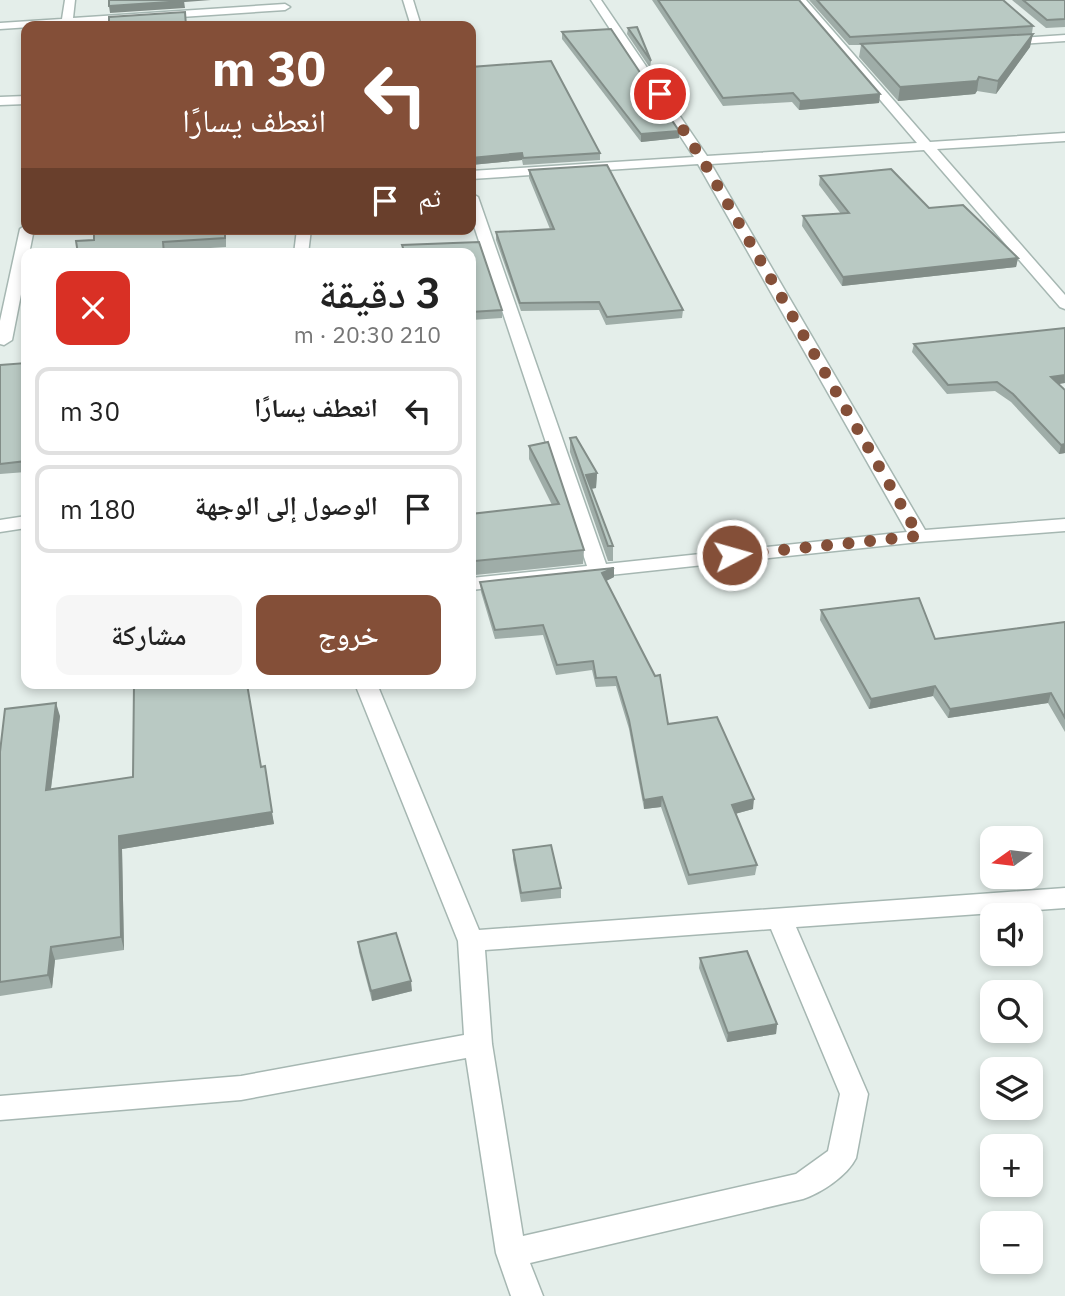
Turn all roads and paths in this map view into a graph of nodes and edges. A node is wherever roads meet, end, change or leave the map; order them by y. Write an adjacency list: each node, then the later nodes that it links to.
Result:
1 (70, 0): 6 (street)
2 (408, 0): 8 (street)
3 (596, 0): 20 (street)
4 (800, 0): 19 (street)
5 (285, 8): 7 (street)
6 (66, 21)
7 (107, 21)
8 (414, 21)
9 (1030, 23): 13 (street)
10 (21, 25): 11 (street)
11 (0, 26)
12 (1065, 38): 13 (street)
13 (1048, 39): 14 (street); 15 (street)
14 (995, 43)
15 (1065, 53)
16 (21, 100): 17 (street)
17 (0, 102)
18 (1065, 137): 19 (street)
19 (927, 144): 20 (street); 24 (street)
20 (702, 159): 21 (street); 31 (street)
21 (476, 175)
22 (476, 212): 32 (street)
23 (21, 256): 27 (street)
24 (1059, 290): 25 (street)
25 (1065, 304)
26 (21, 338): 27 (street)
27 (2, 340)
28 (21, 523): 30 (street)
29 (1065, 525): 31 (street)
30 (0, 526)
31 (919, 536): 32 (street)
32 (598, 569): 33 (street)
33 (476, 583)
34 (368, 689): 37 (street)
35 (1065, 898): 36 (street)
36 (779, 918): 37 (street); 40 (street)
37 (471, 942): 38 (street)
38 (478, 1044): 39 (street); 40 (street)
39 (0, 1108)
40 (511, 1254): 41 (street)
41 (527, 1296)

